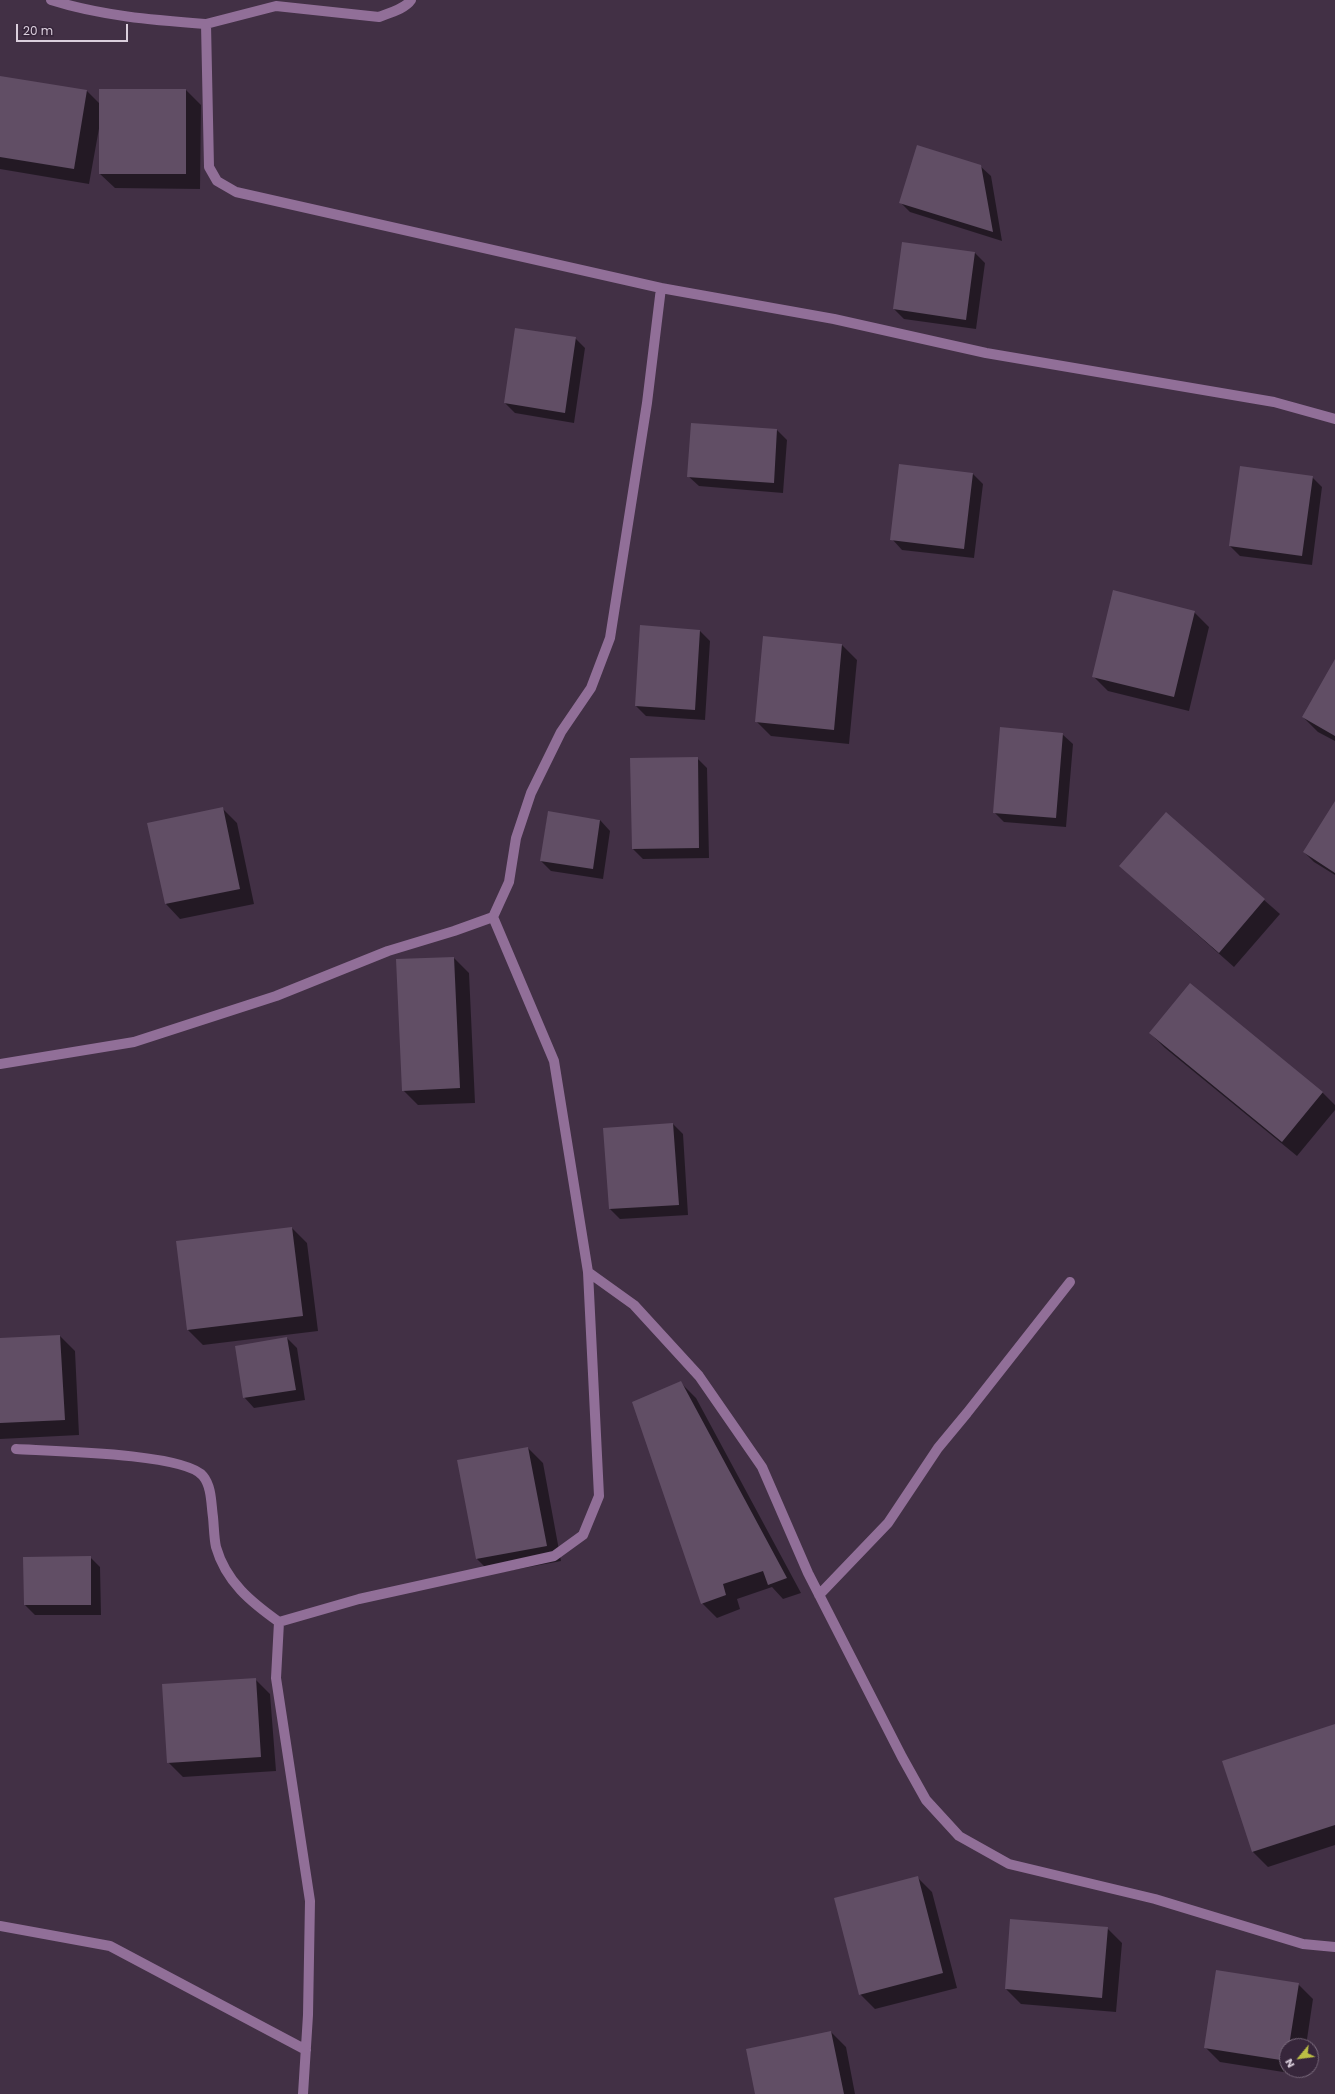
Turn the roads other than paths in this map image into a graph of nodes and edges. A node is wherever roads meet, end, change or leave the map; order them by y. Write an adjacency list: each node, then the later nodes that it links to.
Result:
1 (51, 0): 3 (street)
2 (411, 0): 3 (street)
3 (206, 24): 4 (street)
4 (661, 288): 5 (street); 6 (street)
5 (1335, 419)
6 (494, 917): 7 (street); 8 (street)
7 (0, 1064)
8 (588, 1272): 11 (street); 12 (street)
9 (1070, 1282): 11 (street)
10 (16, 1449): 12 (street)
11 (819, 1596): 14 (street)
12 (279, 1622): 15 (street)
13 (0, 1926): 15 (street)
14 (1335, 1947)
15 (306, 2050): 16 (street)
16 (303, 2094)

